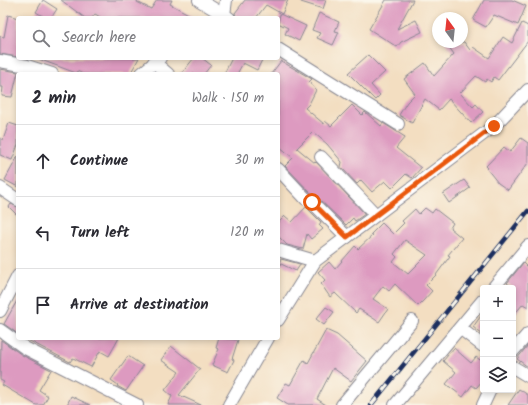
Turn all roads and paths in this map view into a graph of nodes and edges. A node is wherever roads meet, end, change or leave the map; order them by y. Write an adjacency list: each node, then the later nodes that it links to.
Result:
1 (199, 0): 3 (street)
2 (226, 0): 4 (street)
3 (223, 16)
4 (224, 16)
5 (280, 50): 13 (street)
6 (157, 60): 10 (street); 11 (street)
7 (0, 61): 8 (street)
8 (28, 62): 9 (street)
9 (48, 72)
10 (143, 72)
11 (166, 72)
12 (528, 90): 18 (street)
13 (398, 124)
14 (321, 158): 18 (street)
15 (280, 171): 19 (street)
16 (0, 188): 17 (street)
17 (16, 199)
18 (376, 215): 19 (street)
19 (347, 237): 22 (street)
20 (528, 246): 24 (street)
21 (280, 251): 22 (street)
22 (315, 261): 27 (street)
23 (16, 280): 26 (street)
24 (496, 285)
25 (480, 304): 29 (street)
26 (0, 311)
27 (280, 317)
28 (412, 321): 40 (street)
29 (460, 328): 33 (street); 41 (street)
30 (0, 330): 38 (street)
31 (528, 334): 34 (street)
32 (267, 340): 39 (street)
33 (480, 344)
34 (516, 348)
35 (516, 369): 36 (street)
36 (528, 376)
37 (489, 393): 42 (street)
38 (137, 405)
39 (229, 405)
40 (342, 405)
41 (395, 405)
42 (483, 405)

